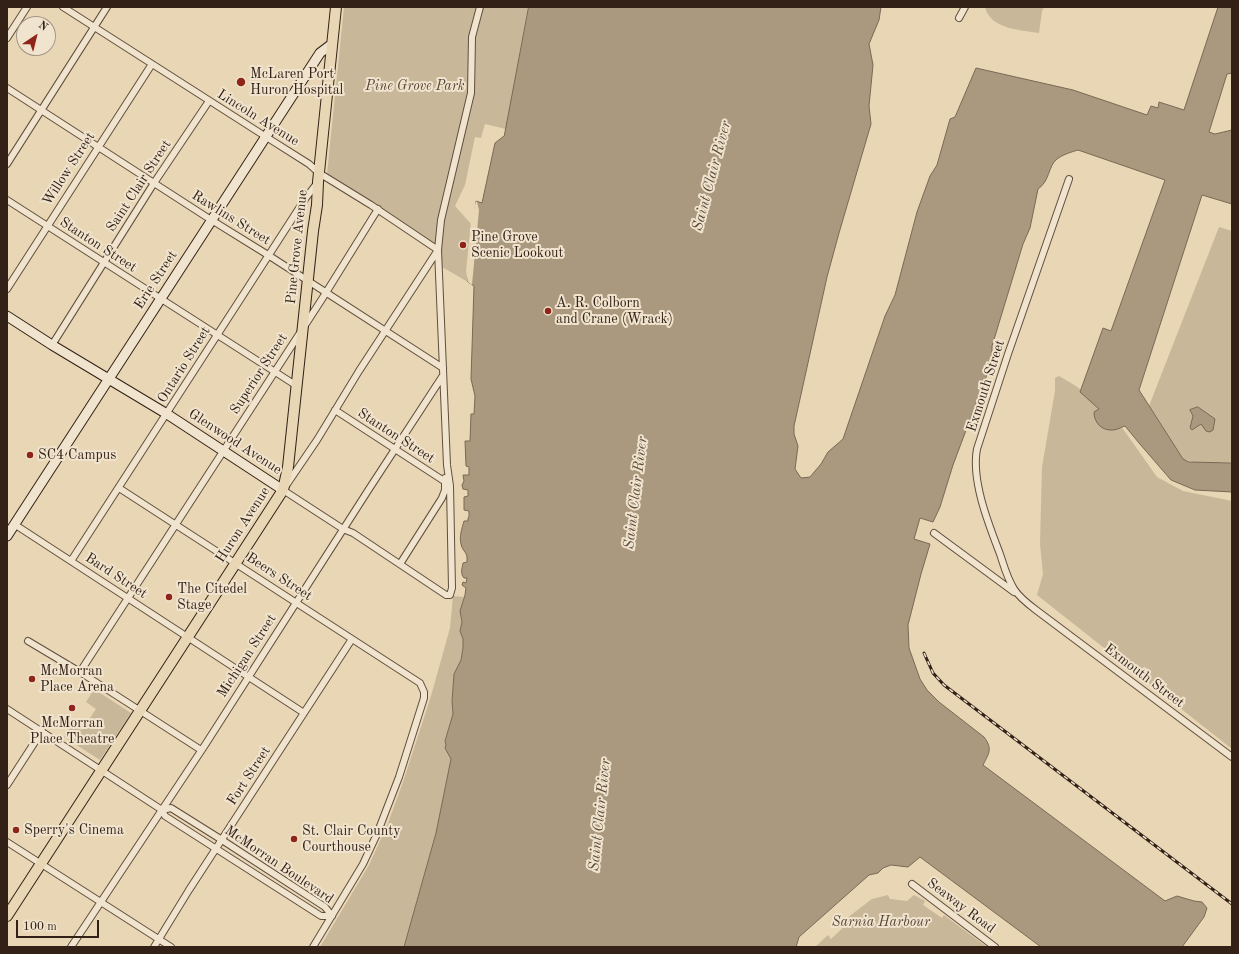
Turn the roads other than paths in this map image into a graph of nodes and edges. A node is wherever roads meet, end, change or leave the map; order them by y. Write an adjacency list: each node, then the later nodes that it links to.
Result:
1 (28, 7): 9 (street)
2 (63, 7): 8 (street, Lincoln Avenue)
3 (108, 7): 8 (street)
4 (336, 7): 10 (main road, Pine Grove Avenue)
5 (480, 7): 25 (street)
6 (965, 7): 7 (street)
7 (959, 18)
8 (95, 27): 11 (street, Lincoln Avenue); 14 (street)
9 (7, 38)
10 (332, 44): 15 (street, Erie Street); 18 (main road, Pine Grove Avenue)
11 (152, 64): 13 (street, Lincoln Avenue); 16 (street, Willow Street)
12 (7, 88): 14 (street, Rawlins Street)
13 (209, 101): 15 (street, Lincoln Avenue); 20 (street, Saint Clair Street)
14 (41, 110): 16 (street, Rawlins Street); 17 (street)
15 (265, 136): 18 (street, Lincoln Avenue); 23 (street, Erie Street)
16 (98, 147): 20 (street, Rawlins Street); 24 (street, Willow Street)
17 (7, 164)
18 (318, 178): 22 (street, Lincoln Avenue); 26 (street, Ontario Street); 28 (main road, Pine Grove Avenue)
19 (1069, 179): 59 (street, Exmouth Street)
20 (154, 183): 23 (street, Rawlins Street); 27 (street, Saint Clair Street)
21 (7, 200): 24 (street, Stanton Street)
22 (378, 209): 25 (street, Lincoln Avenue); 30 (street, Superior Street)
23 (212, 220): 26 (street, Rawlins Street); 31 (street, Erie Street)
24 (47, 226): 27 (street, Stanton Street); 29 (street, Willow Street)
25 (438, 250): 34 (street, Huron Avenue); 37 (street)
26 (268, 255): 28 (street, Rawlins Street); 35 (street, Ontario Street)
27 (104, 263): 31 (street, Stanton Street); 36 (street, Saint Clair Street)
28 (307, 281): 30 (street, Rawlins Street); 33 (main road, Pine Grove Avenue)
29 (7, 289)
30 (326, 293): 33 (street, Superior Street); 34 (street, Rawlins Street)
31 (160, 299): 35 (street, Stanton Street); 40 (street, Erie Street)
32 (7, 316): 36 (street, Glenwood Avenue)
33 (302, 329): 38 (street, Superior Street); 41 (main road, Pine Grove Avenue)
34 (386, 331): 37 (street, Rawlins Street); 42 (street, Huron Avenue)
35 (217, 335): 38 (street, Stanton Street); 43 (street, Ontario Street)
36 (52, 345): 40 (street, Glenwood Avenue)
37 (443, 368): 39 (street)
38 (275, 372): 41 (street, Stanton Street); 45 (street, Superior Street)
39 (443, 376): 44 (street, Michigan Street); 46 (street)
40 (108, 379): 43 (street, Glenwood Avenue); 50 (street, Erie Street)
41 (297, 386): 49 (main road, Pine Grove Avenue)
42 (335, 410): 44 (street, Stanton Street); 49 (street, Huron Avenue)
43 (166, 414): 45 (street, Glenwood Avenue); 48 (street, Ontario Street)
44 (395, 449): 47 (street, Stanton Street); 52 (street, Michigan Street)
45 (223, 450): 49 (street, Glenwood Avenue); 51 (street, Superior Street)
46 (447, 465): 47 (street); 57 (street, Glenwood Avenue)
47 (444, 481): 57 (street)
48 (119, 488): 51 (street, Beers Street); 55 (street, Ontario Street)
49 (283, 490): 52 (street, Glenwood Avenue); 56 (main road, Huron Avenue)
50 (14, 524): 54 (street, Erie Street); 55 (street, Bard Street)
51 (175, 524): 56 (street, Beers Street); 58 (street, Superior Street)
52 (343, 529): 57 (street, Glenwood Avenue); 60 (street, Michigan Street)
53 (934, 533): 59 (street, Exmouth Street)
54 (7, 536)
55 (71, 562): 58 (street, Bard Street)
56 (236, 563): 60 (street, Beers Street); 61 (main road, Huron Avenue)
57 (400, 564)
58 (128, 598): 61 (street, Bard Street); 64 (street, Superior Street)
59 (1023, 599): 71 (street, Exmouth Street)
60 (296, 602): 62 (street, Beers Street); 65 (street, Michigan Street)
61 (188, 636): 65 (street, Bard Street); 67 (main road, Huron Avenue)
62 (352, 639): 68 (street, Fort Street); 82 (street, Beers Street)
63 (28, 641): 64 (street)
64 (80, 672): 67 (street)
65 (248, 676): 68 (street, Bard Street); 70 (street, Michigan Street)
66 (7, 709): 69 (street, McMorran Boulevard)
67 (140, 711): 70 (street); 72 (main road, Huron Avenue)
68 (304, 713): 75 (street, Fort Street)
69 (42, 731): 72 (street, McMorran Boulevard); 73 (street)
70 (201, 750): 74 (street, Michigan Street)
71 (1232, 757)
72 (102, 770): 74 (street, McMorran Boulevard); 78 (main road, Huron Avenue)
73 (7, 785)
74 (162, 810): 75 (street, McMorran Boulevard); 77 (street, McMorran Boulevard); 80 (street, Michigan Street)
75 (222, 840): 77 (street, Fort Street); 82 (street, McMorran Boulevard)
76 (7, 842): 78 (street)
77 (216, 849): 82 (street, McMorran Boulevard); 83 (street, Fort Street)
78 (41, 863): 80 (street); 81 (main road, Huron Avenue)
79 (912, 884): 88 (street, Seaway Road)
80 (101, 902): 83 (street); 84 (street, Michigan Street)
81 (7, 916)
82 (332, 916): 87 (street)
83 (158, 939): 85 (street, Fort Street); 86 (street)
84 (71, 947)
85 (154, 947)
86 (170, 947)
87 (313, 947)
88 (995, 947)

